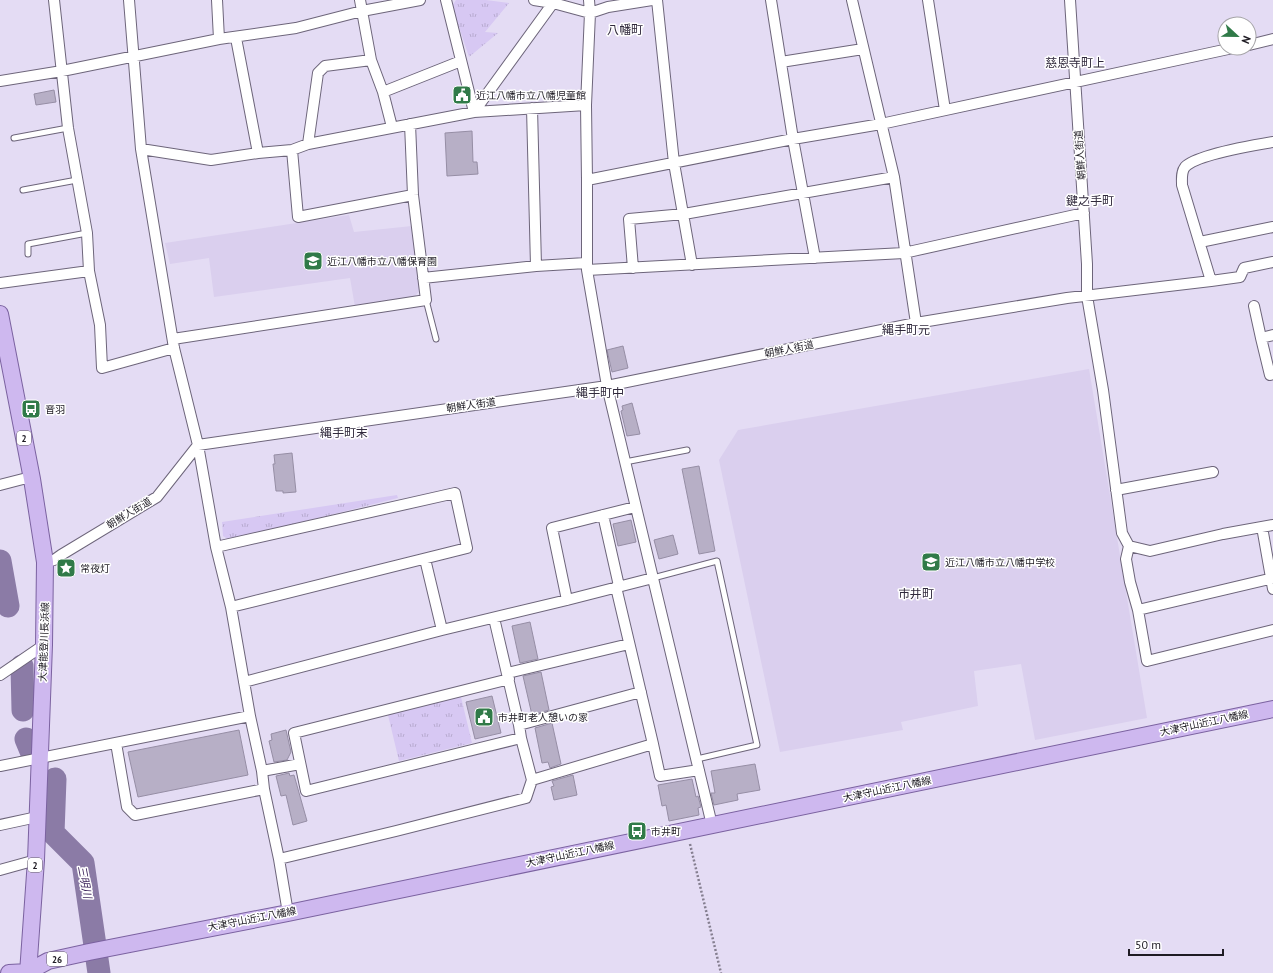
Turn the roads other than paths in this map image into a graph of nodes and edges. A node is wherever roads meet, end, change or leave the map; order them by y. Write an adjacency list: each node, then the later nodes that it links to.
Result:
1 (54, 0): 28 (street)
2 (129, 0): 24 (street)
3 (217, 0): 19 (street)
4 (360, 0): 16 (street)
5 (420, 0): 16 (street)
6 (446, 0): 26 (street)
7 (534, 0): 15 (street)
8 (590, 0): 17 (street)
9 (652, 0): 17 (street)
10 (657, 0): 47 (street)
11 (771, 0): 27 (street)
12 (852, 0): 22 (street)
13 (928, 0): 34 (street)
14 (1070, 0): 30 (street, 朝鮮人街道)
15 (553, 3): 17 (street); 35 (street)
16 (362, 11): 18 (street); 25 (street)
17 (590, 13): 32 (street)
18 (236, 38): 19 (street); 46 (street)
19 (219, 40): 24 (street)
20 (1273, 40): 21 (street)
21 (1257, 43)
22 (863, 49): 27 (street); 37 (street)
23 (1217, 51): 30 (street)
24 (134, 57): 28 (street); 44 (street)
25 (372, 60): 31 (street); 43 (street)
26 (461, 62): 31 (street); 35 (street)
27 (781, 62): 41 (street)
28 (62, 71): 29 (street); 39 (street)
29 (0, 81)
30 (1075, 82): 34 (street); 54 (street, 朝鮮人街道)
31 (384, 92): 38 (street)
32 (586, 105): 33 (street); 50 (street)
33 (532, 108): 35 (street); 64 (street)
34 (945, 110): 37 (street)
35 (474, 112): 36 (street)
36 (410, 124): 38 (street); 53 (street)
37 (881, 124): 41 (street); 48 (street)
38 (392, 127): 43 (street)
39 (68, 128): 40 (lane); 49 (street)
40 (14, 138)
41 (793, 139): 47 (street); 52 (street)
42 (1273, 142): 58 (street)
43 (308, 144): 45 (street)
44 (141, 149): 46 (street); 79 (street)
45 (292, 150): 46 (street); 53 (street)
46 (258, 153)
47 (674, 164): 50 (street); 55 (street)
48 (894, 176): 52 (street); 59 (street)
49 (76, 180): 51 (lane); 57 (street)
50 (587, 180): 65 (street)
51 (24, 190)
52 (803, 193): 55 (street); 61 (street)
53 (413, 195): 68 (street)
54 (1084, 213): 59 (street); 71 (street, 朝鮮人街道)
55 (684, 214): 63 (street); 66 (street)
56 (1273, 227): 58 (street)
57 (87, 233): 60 (lane); 67 (street)
58 (1200, 242): 69 (street)
59 (904, 253): 61 (street); 75 (street)
60 (28, 254)
61 (815, 258): 63 (street)
62 (1273, 262): 69 (street)
63 (692, 265): 66 (street)
64 (536, 266): 65 (street); 68 (street)
65 (586, 266): 66 (street); 81 (street)
66 (632, 268)
67 (89, 271): 70 (street); 79 (street)
68 (423, 278): 72 (street)
69 (1211, 281): 71 (street)
70 (0, 283)
71 (1087, 296): 75 (street, 朝鮮人街道); 88 (street)
72 (426, 300): 78 (lane); 79 (street)
73 (1254, 306): 77 (street)
74 (0, 314): 86 (main road, 大津能登川長浜線 / 2)
75 (916, 323): 81 (street, 朝鮮人街道)
76 (1273, 335): 77 (street)
77 (1262, 338): 80 (street)
78 (436, 339)
79 (174, 343): 82 (street)
80 (1273, 374)
81 (607, 386): 82 (street, 朝鮮人街道); 84 (street)
82 (198, 445): 94 (street); 96 (street, 朝鮮人街道)
83 (687, 450): 84 (lane)
84 (625, 462): 89 (street)
85 (1213, 472): 88 (street)
86 (32, 479): 87 (street); 96 (main road, 大津能登川長浜線 / 2)
87 (0, 485)
88 (1116, 490): 93 (street)
89 (635, 507): 90 (street); 97 (street)
90 (603, 515): 99 (street); 100 (street)
91 (1273, 525): 92 (street)
92 (1262, 527): 93 (street); 98 (street)
93 (1129, 546): 102 (street)
94 (216, 547): 95 (street); 101 (street)
95 (425, 559): 101 (street); 104 (street)
96 (45, 562): 107 (main road, 大津能登川長浜線 / 2)
97 (653, 578): 99 (street); 120 (street); 120 (lane)
98 (1272, 582): 102 (street)
99 (617, 587): 100 (street); 106 (street)
100 (567, 600): 103 (street)
101 (230, 607): 110 (street)
102 (1138, 610): 105 (street)
103 (494, 618): 104 (street); 109 (street)
104 (442, 630): 110 (street)
105 (1273, 630)
106 (629, 644): 109 (street); 111 (street)
107 (44, 645): 108 (street); 118 (main road, 大津能登川長浜線 / 2)
108 (0, 675)
109 (508, 676): 114 (street); 119 (street)
110 (244, 682): 113 (street)
111 (641, 692): 114 (street); 117 (street)
112 (1273, 709): 127 (main road, 大津守山近江八幡線 / 26)
113 (250, 716): 116 (street); 122 (street)
114 (519, 724): 115 (street)
115 (521, 738): 119 (street); 123 (street)
116 (116, 743): 118 (street); 124 (street)
117 (653, 744): 120 (street); 123 (street)
118 (39, 758): 121 (street); 125 (main road, 大津能登川長浜線 / 2)
119 (300, 764): 122 (street)
120 (698, 764): 127 (street)
121 (0, 766)
122 (262, 771): 124 (street)
123 (532, 780): 128 (street)
124 (264, 789): 128 (street)
125 (37, 817): 126 (street); 129 (main road, 大津能登川長浜線 / 2)
126 (0, 825)
127 (712, 825): 131 (main road, 大津守山近江八幡線 / 26)
128 (278, 859): 131 (street)
129 (36, 860): 130 (street); 132 (main road, 大津能登川長浜線 / 2)
130 (0, 870)
131 (288, 913): 132 (main road, 大津守山近江八幡線 / 26)
132 (28, 972): 133 (main road, 大津守山近江八幡線 / 26)
133 (9, 973)

